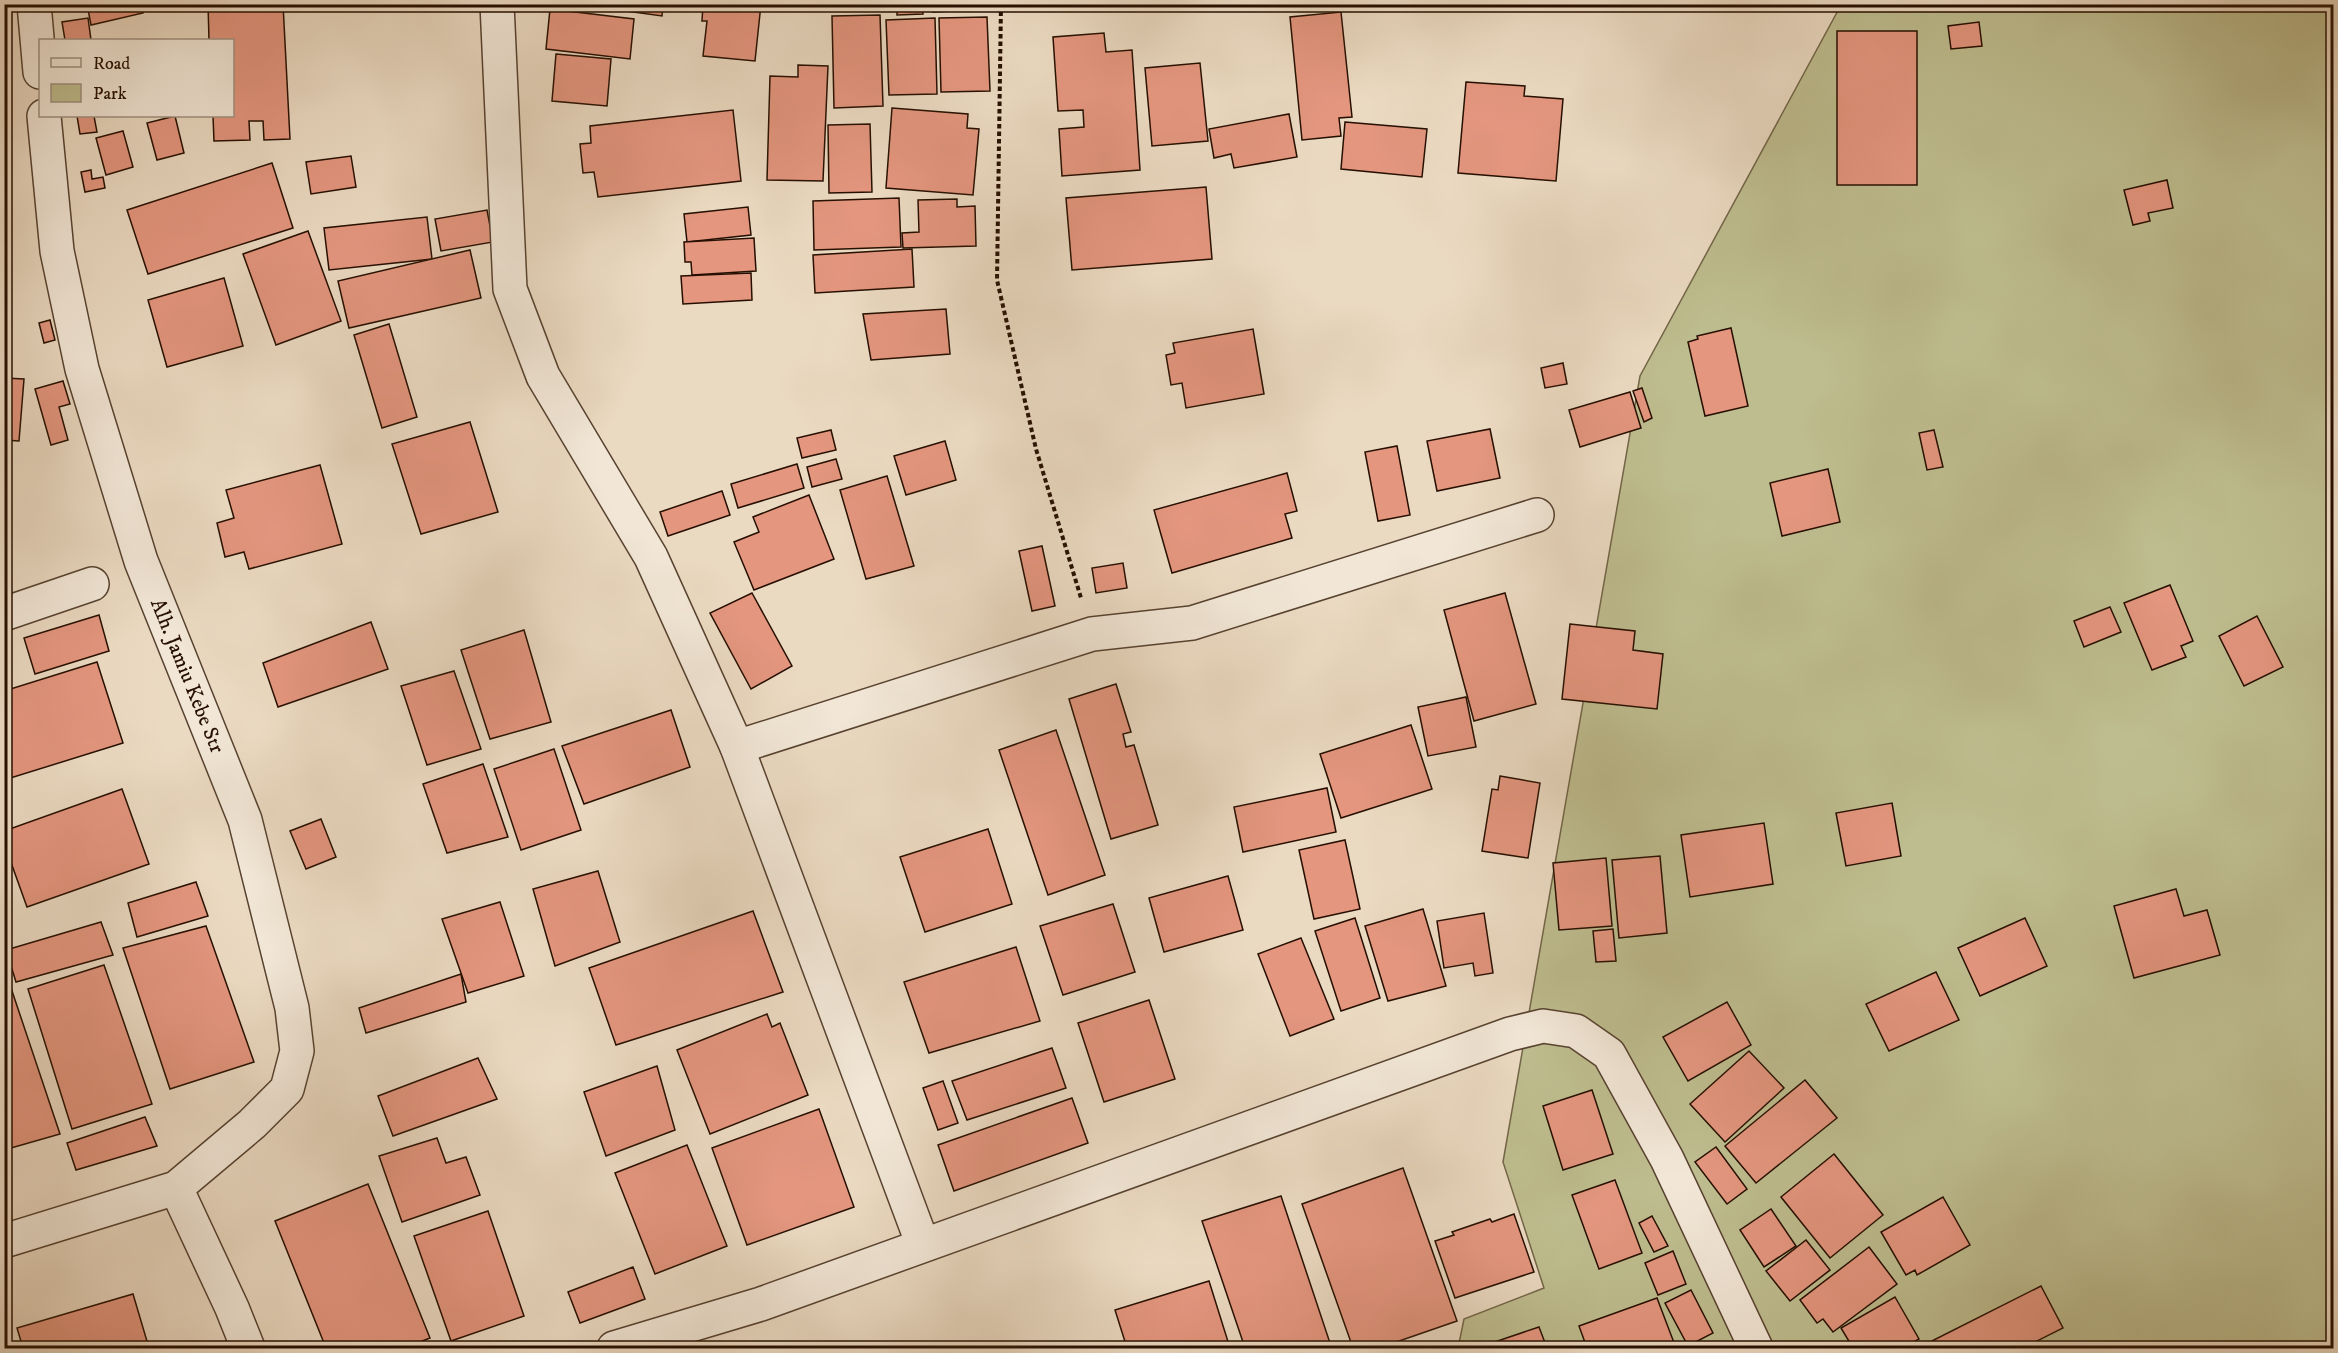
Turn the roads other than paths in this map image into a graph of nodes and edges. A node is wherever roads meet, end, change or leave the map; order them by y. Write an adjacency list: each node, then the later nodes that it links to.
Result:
1 (34, 4): 3 (street)
2 (497, 4): 8 (street)
3 (39, 61)
4 (44, 117): 9 (street, Alh. Jamiu Kebe Str)
5 (1537, 515): 8 (street)
6 (92, 584): 7 (street)
7 (4, 614)
8 (737, 747): 11 (street)
9 (176, 1188): 10 (street); 12 (street)
10 (4, 1241)
11 (923, 1245): 13 (street); 14 (street)
12 (248, 1348)
13 (614, 1348)
14 (1756, 1348)

